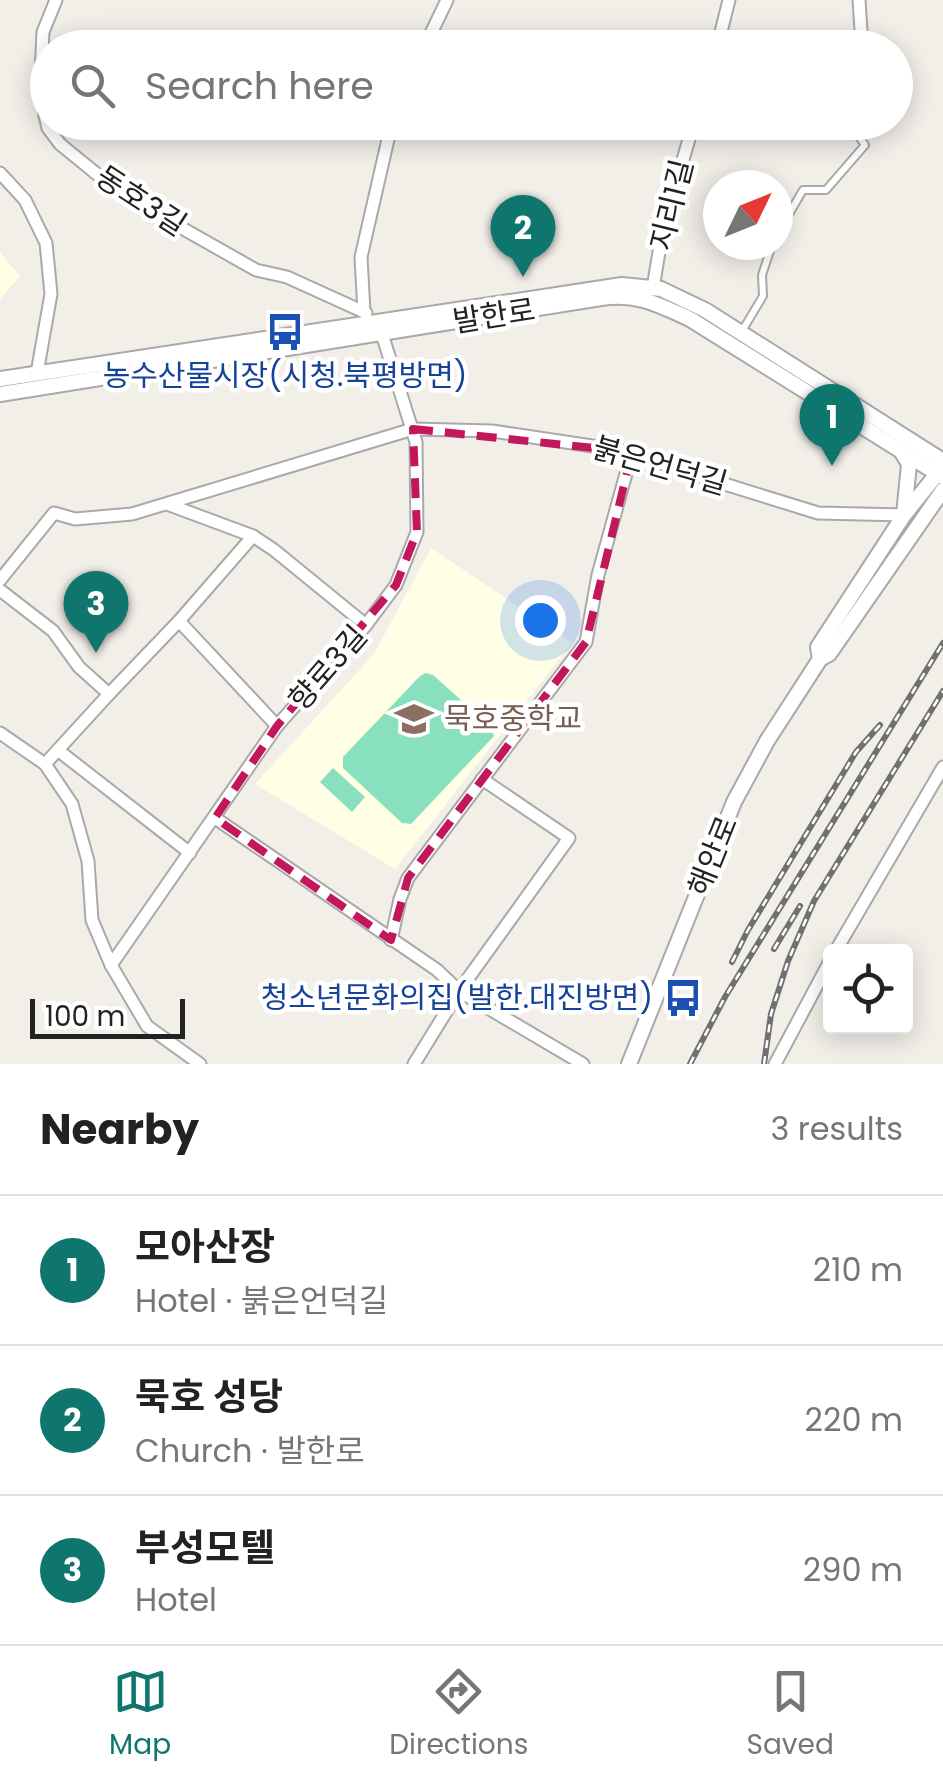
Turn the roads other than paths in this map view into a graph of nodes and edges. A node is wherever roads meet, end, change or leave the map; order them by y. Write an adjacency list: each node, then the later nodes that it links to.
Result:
1 (56, 0): 5 (street, 동호3길)
2 (448, 0): 6 (street)
3 (729, 0): 7 (street)
4 (859, 0): 8 (street)
5 (44, 30)
6 (433, 30)
7 (722, 30)
8 (861, 30)
9 (57, 140): 17 (street, 동호3길)
10 (388, 140): 17 (street)
11 (689, 140): 16 (street, 지리1길)
12 (862, 140): 14 (lane)
13 (0, 173): 21 (street)
14 (793, 207)
15 (767, 260): 19 (lane)
16 (652, 294): 18 (street, 발한로); 19 (street, 발한로); 24 (street, 발한로)
17 (364, 312): 18 (street, 동호3길)
18 (380, 328): 21 (street, 발한로); 23 (street, 향로3길)
19 (741, 333): 26 (street, 발한로)
20 (0, 379): 21 (street, 발한로)
21 (36, 380): 22 (street, 발한로)
22 (0, 394)
23 (413, 429): 25 (street, 붉은언덕길); 28 (street, 붉은언덕길); 34 (street, 향로3길)
24 (900, 448): 26 (street, 발한로); 29 (street)
25 (632, 452): 29 (street, 붉은언덕길); 42 (street)
26 (942, 469): 29 (street, 해안로)
27 (943, 490): 35 (street, 해안로)
28 (166, 504): 30 (street); 31 (street, 붉은언덕길)
29 (904, 515): 35 (street, 해안로)
30 (253, 536): 33 (street); 34 (street)
31 (0, 580)
32 (0, 590): 36 (street)
33 (180, 621): 36 (street); 37 (street)
34 (366, 625): 37 (street, 향로3길)
35 (820, 660): 53 (street, 해안로)
36 (108, 694): 39 (street)
37 (277, 726): 43 (street, 향로3길)
38 (0, 733): 40 (street)
39 (59, 750): 40 (street); 44 (street)
40 (45, 764): 47 (street)
41 (943, 767): 46 (street)
42 (482, 780): 45 (street); 49 (street)
43 (214, 818): 44 (street, 향로3길); 45 (street)
44 (190, 853): 47 (street, 향로3길)
45 (392, 940): 49 (street)
46 (841, 944)
47 (111, 965): 50 (street)
48 (823, 973): 54 (street)
49 (459, 992): 51 (street); 52 (street)
50 (200, 1064)
51 (414, 1064)
52 (583, 1064)
53 (629, 1064)
54 (775, 1064)

